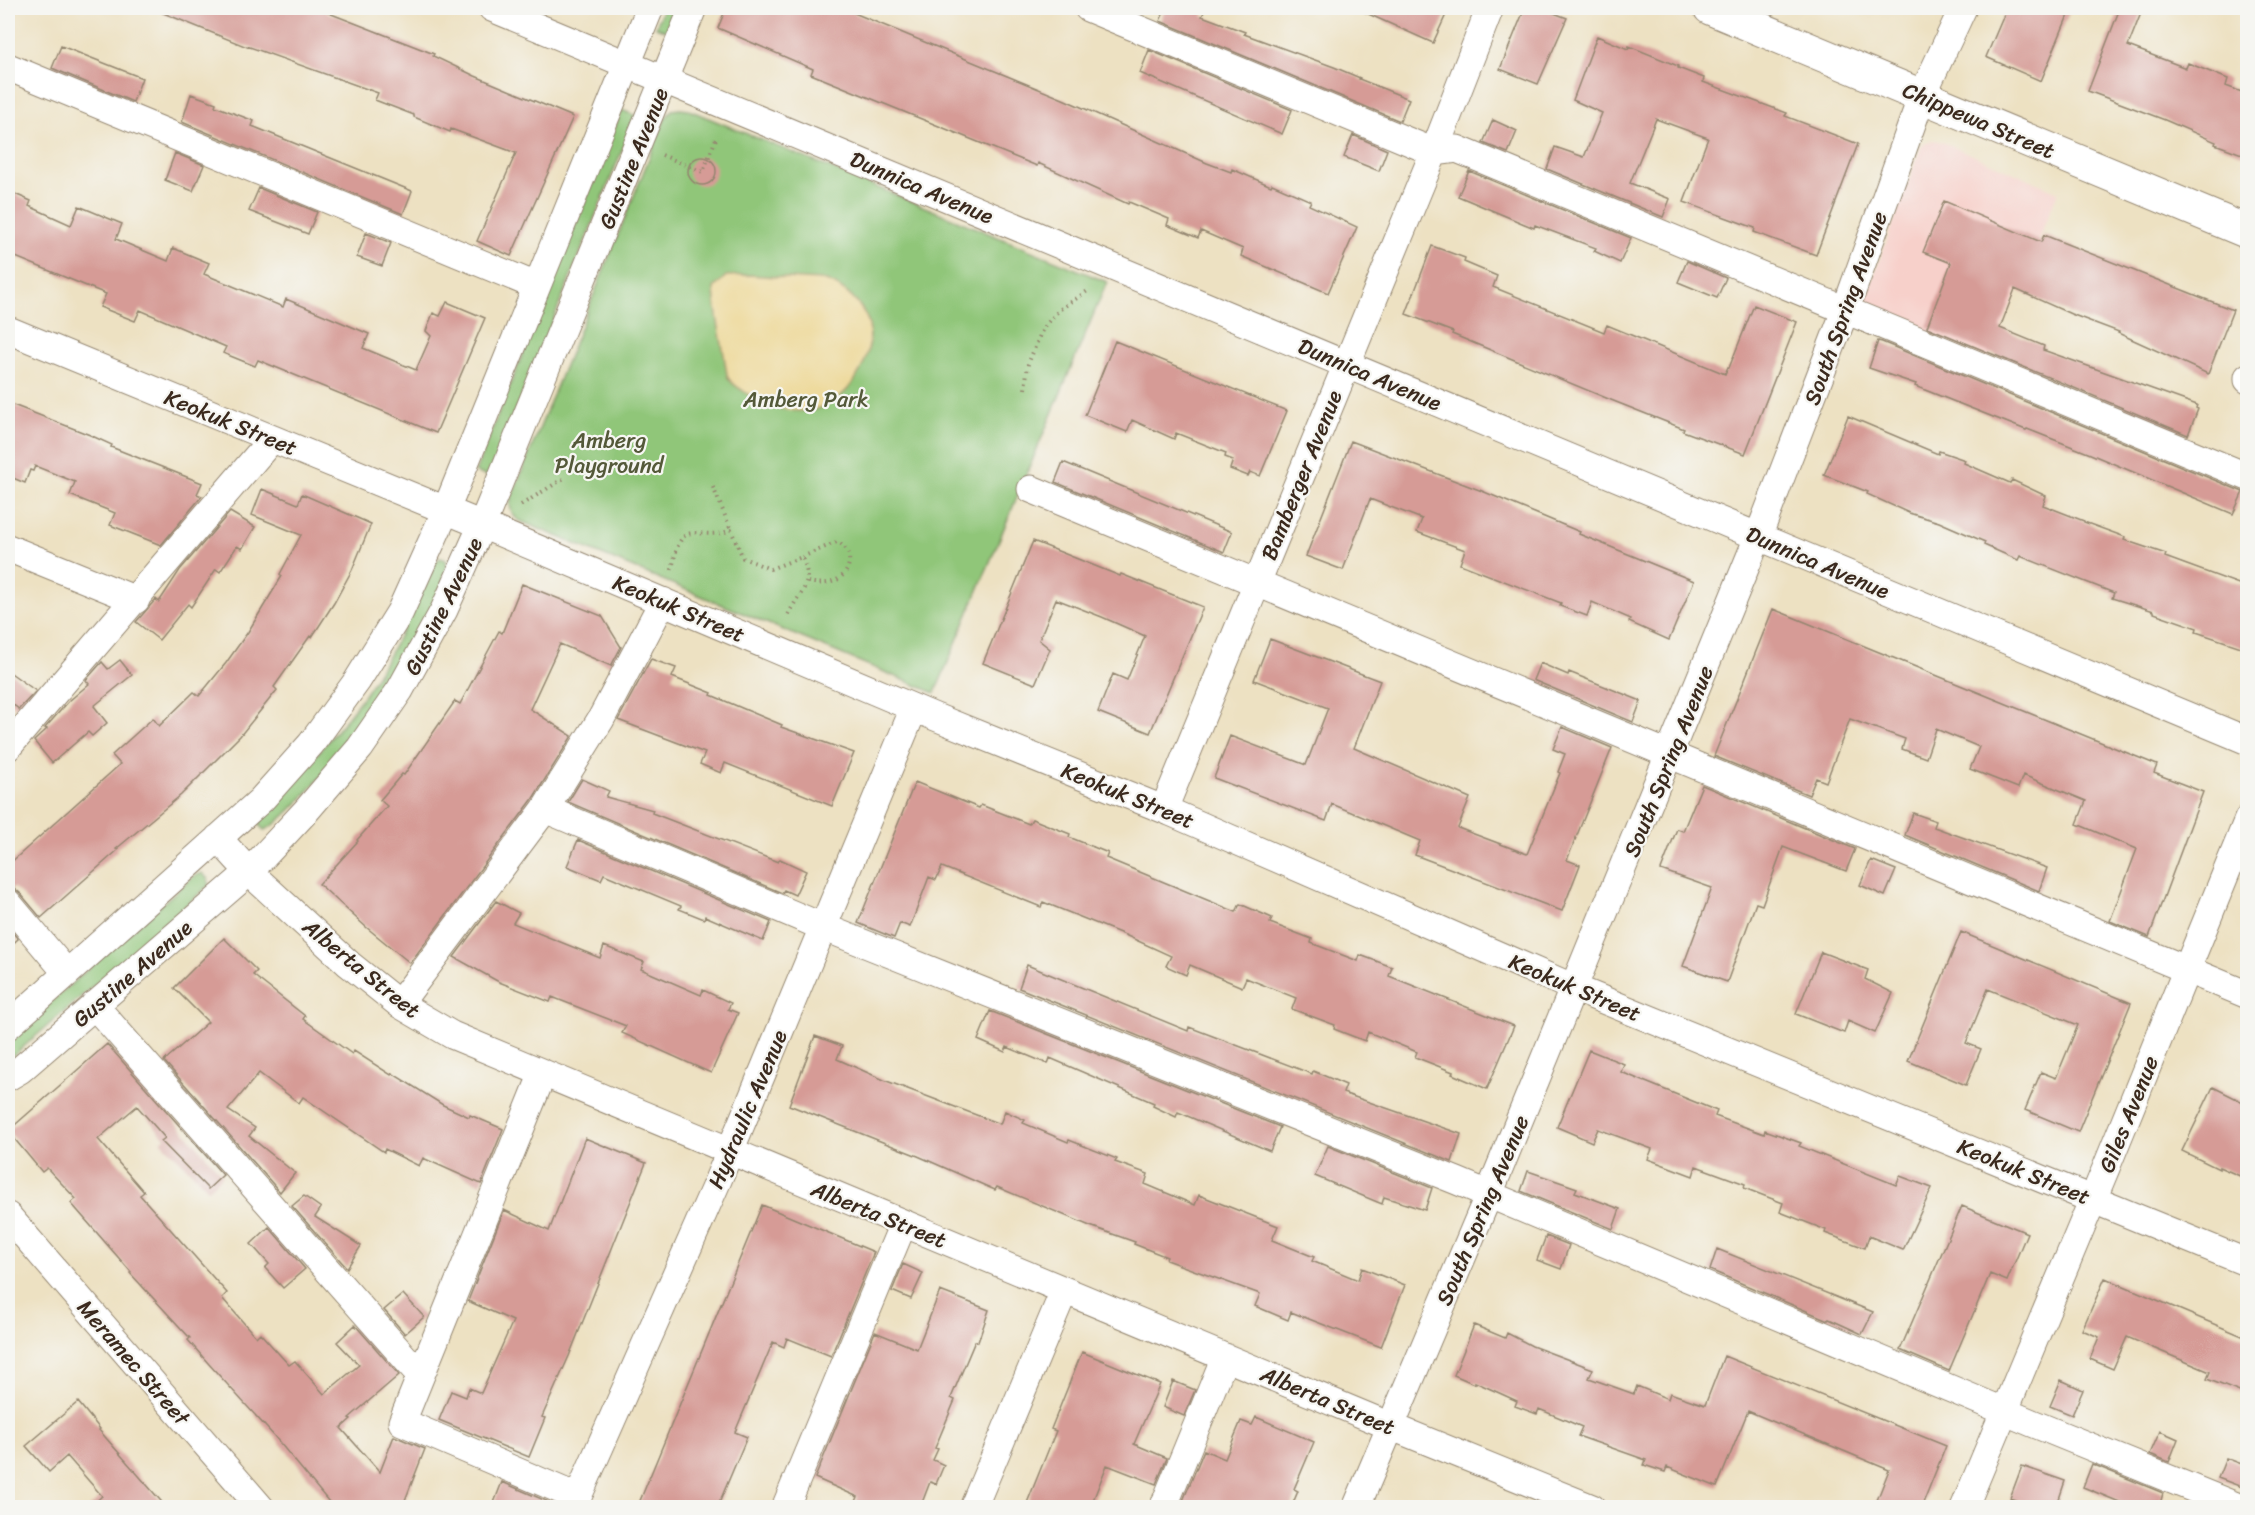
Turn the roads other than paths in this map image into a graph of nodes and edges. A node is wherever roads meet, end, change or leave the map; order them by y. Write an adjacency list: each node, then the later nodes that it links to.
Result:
1 (492, 8): 8 (street, Dunnica Avenue)
2 (650, 8): 8 (street, Gustine Avenue)
3 (693, 8): 10 (street, Gustine Avenue)
4 (1088, 8): 12 (street)
5 (1490, 8): 12 (street, Bamberger Avenue)
6 (1963, 8): 11 (street, South Spring Avenue)
7 (1719, 9): 11 (main road, Chippewa Street)
8 (627, 63): 10 (street, Dunnica Avenue); 14 (street, Gustine Avenue)
9 (8, 67): 14 (street)
10 (665, 79): 17 (street, Dunnica Avenue); 22 (street, Gustine Avenue)
11 (1922, 96): 13 (main road, Chippewa Street); 15 (street, South Spring Avenue)
12 (1434, 152): 15 (street); 17 (street, Bamberger Avenue)
13 (2247, 232)
14 (536, 286): 21 (street, Gustine Avenue)
15 (1845, 311): 19 (street); 23 (street, South Spring Avenue)
16 (8, 330): 18 (street, Keokuk Street)
17 (1346, 365): 23 (street, Dunnica Avenue); 25 (street, Bamberger Avenue)
18 (272, 439): 21 (street, Keokuk Street); 26 (street)
19 (2247, 477)
20 (1031, 489): 25 (street)
21 (446, 510): 22 (street, Keokuk Street); 35 (street, Gustine Avenue)
22 (482, 525): 27 (street, Keokuk Street); 36 (street, Gustine Avenue)
23 (1758, 537): 29 (street, Dunnica Avenue); 31 (street, South Spring Avenue)
24 (8, 548): 26 (street)
25 (1257, 582): 31 (street); 33 (street, Bamberger Avenue)
26 (136, 600): 30 (street)
27 (663, 601): 28 (street, Keokuk Street); 32 (street)
28 (914, 708): 33 (street, Keokuk Street); 38 (street, Hydraulic Avenue)
29 (2247, 741)
30 (8, 747)
31 (1671, 754): 39 (street); 41 (street, South Spring Avenue)
32 (545, 809): 38 (street); 43 (street)
33 (1164, 809): 41 (street, Keokuk Street)
34 (2247, 819): 39 (street, Giles Avenue)
35 (218, 838): 36 (street, Alberta Street); 40 (street, Gustine Avenue)
36 (249, 872): 43 (street, Alberta Street); 44 (street, Gustine Avenue)
37 (8, 903): 40 (street)
38 (824, 927): 48 (street, Hydraulic Avenue); 49 (street)
39 (2187, 970): 42 (street); 50 (street, Giles Avenue)
40 (66, 972): 45 (street, Gustine Avenue)
41 (1574, 988): 49 (street, South Spring Avenue); 50 (street, Keokuk Street)
42 (2247, 995)
43 (399, 1004): 46 (street, Alberta Street)
44 (94, 1005): 47 (street, Gustine Avenue); 56 (street)
45 (8, 1026)
46 (543, 1073): 48 (street, Alberta Street); 56 (street)
47 (8, 1077)
48 (730, 1152): 52 (street, Alberta Street); 59 (street, Hydraulic Avenue)
49 (1489, 1194): 57 (street); 58 (street, South Spring Avenue)
50 (2093, 1199): 53 (street, Keokuk Street); 57 (street, Giles Avenue)
51 (8, 1216): 61 (street, Meramec Street)
52 (903, 1224): 54 (street, Alberta Street); 62 (street)
53 (2247, 1263)
54 (1064, 1291): 55 (street, Alberta Street); 63 (street)
55 (1225, 1357): 58 (street, Alberta Street); 64 (street)
56 (420, 1375): 59 (street)
57 (2004, 1411): 67 (street, Giles Avenue); 68 (street)
58 (1390, 1426): 60 (street, Alberta Street); 65 (street, South Spring Avenue)
59 (575, 1502)
60 (1561, 1502): 66 (street, Alberta Street)
61 (261, 1508)
62 (785, 1508)
63 (973, 1508)
64 (1163, 1508)
65 (1356, 1508)
66 (1592, 1508)
67 (1964, 1508)
68 (2241, 1508)

